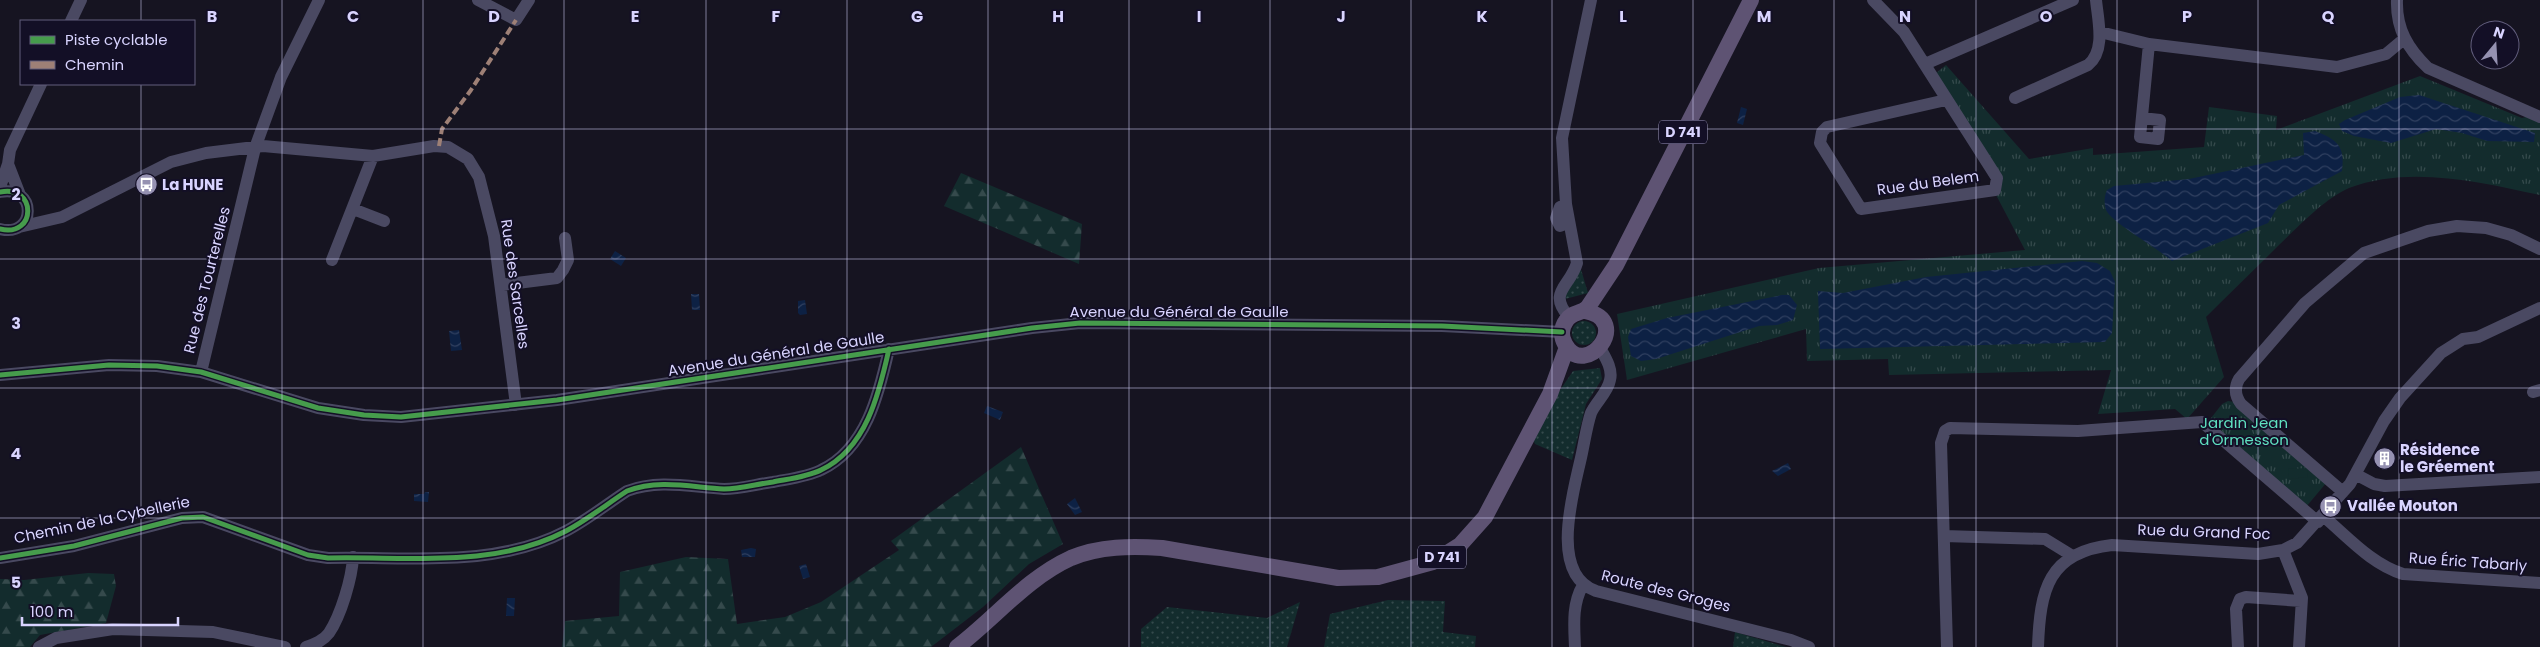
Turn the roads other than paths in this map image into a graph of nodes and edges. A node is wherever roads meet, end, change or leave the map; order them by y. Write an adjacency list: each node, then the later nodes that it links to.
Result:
1 (81, 0): 11 (street)
2 (319, 0): 21 (street, Rue des Tourterelles)
3 (478, 0): 4 (street)
4 (529, 0)
5 (1592, 0): 39 (street)
6 (1751, 0): 36 (main road, D 741)
7 (1873, 0): 15 (street)
8 (2073, 0): 15 (street)
9 (2096, 0): 12 (street)
10 (2397, 0): 13 (street)
11 (71, 20)
12 (2100, 32): 14 (street); 17 (street)
13 (2404, 38): 14 (street); 20 (street)
14 (2149, 44): 19 (street)
15 (1925, 64): 18 (street)
16 (41, 85): 23 (street)
17 (2015, 98)
18 (1946, 100): 18 (street, Rue du Belem)
19 (2142, 118)
20 (2540, 118)
21 (256, 148): 22 (street); 29 (street); 44 (street, Rue des Tourterelles)
22 (373, 156): 28 (street); 37 (street, Rue des Sarcelles)
23 (8, 164): 24 (street); 26 (street)
24 (0, 187)
25 (0, 192): 26 (street)
26 (20, 195): 27 (street)
27 (27, 207): 29 (street); 31 (street)
28 (353, 209): 30 (street); 35 (street)
29 (50, 220): 31 (street)
30 (384, 221)
31 (19, 227): 32 (street)
32 (0, 229)
33 (565, 238): 37 (street)
34 (2540, 249): 49 (street)
35 (332, 260)
36 (1616, 265): 39 (main road, D 741); 40 (main road, D 741)
37 (501, 285): 46 (street, Rue des Sarcelles)
38 (2540, 308): 47 (street, Rue du Grand Foc)
39 (1577, 314): 40 (main road); 41 (main road)
40 (1601, 320): 42 (main road)
41 (1570, 344): 42 (main road); 43 (street, Avenue du Général de Gaulle); 62 (main road, D 741)
42 (1600, 348): 57 (street, Route des Groges)
43 (889, 349): 46 (street, Avenue du Général de Gaulle); 54 (street, Chemin de la Cybellerie)
44 (201, 372): 45 (street, Avenue du Général de Gaulle); 46 (street, Avenue du Général de Gaulle)
45 (0, 375)
46 (516, 405)
47 (2356, 475): 48 (street); 49 (street, Rue du Grand Foc)
48 (2540, 477)
49 (2343, 492): 50 (street, Rue du Grand Foc)
50 (2320, 519): 51 (street, Rue Éric Tabarly); 52 (street, Rue du Grand Foc); 56 (street, Rue Éric Tabarly)
51 (1944, 536): 53 (street); 65 (street)
52 (2283, 550): 53 (street, Rue du Grand Foc); 58 (street)
53 (2071, 555): 66 (street)
54 (353, 557): 55 (street, Chemin de la Cybellerie); 61 (street)
55 (0, 558)
56 (2540, 583)
57 (1583, 585): 63 (street); 64 (street, Route des Groges)
58 (2301, 601): 67 (street); 68 (street)
59 (39, 647): 60 (street)
60 (285, 647)
61 (306, 647)
62 (957, 647)
63 (1575, 647)
64 (1809, 647)
65 (1947, 647)
66 (2038, 647)
67 (2238, 647)
68 (2299, 647)

